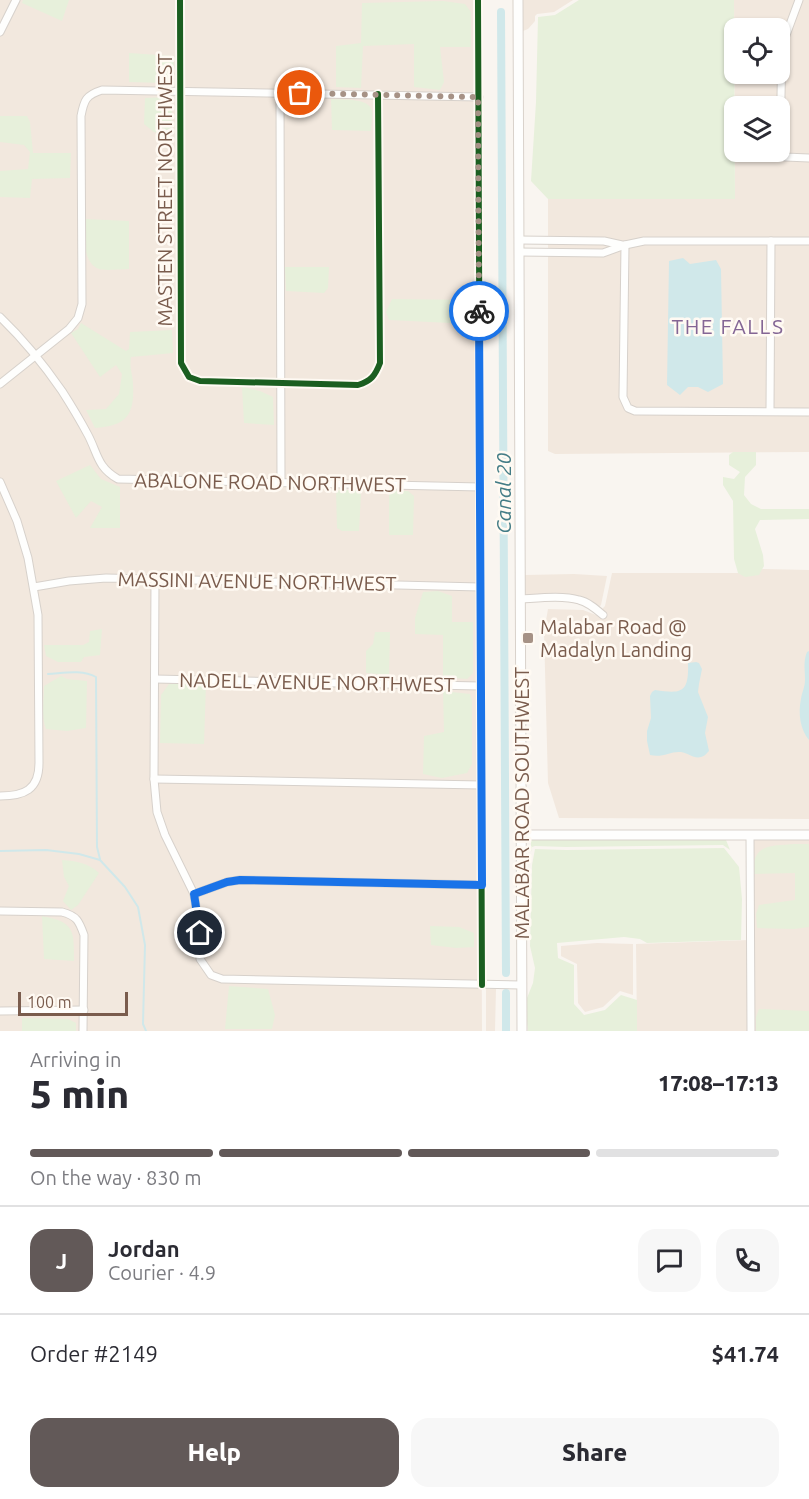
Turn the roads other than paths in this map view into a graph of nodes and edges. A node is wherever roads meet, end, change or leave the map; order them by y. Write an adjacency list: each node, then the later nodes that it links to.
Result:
1 (16, 0): 6 (street)
2 (180, 0): 7 (street, MASTEN STREET NORTHWEST)
3 (478, 0): 10 (street)
4 (518, 0): 12 (main road, MALABAR ROAD SOUTHWEST)
5 (799, 0): 11 (street)
6 (0, 32)
7 (180, 92): 8 (street); 18 (street); 19 (street, MASTEN STREET NORTHWEST)
8 (280, 93): 9 (street); 19 (street)
9 (378, 94): 10 (street); 19 (street)
10 (478, 97): 25 (street)
11 (809, 158)
12 (519, 240): 15 (street); 16 (main road, MALABAR ROAD SOUTHWEST)
13 (771, 241): 14 (street); 15 (street); 21 (street)
14 (809, 241)
15 (625, 245): 16 (street); 21 (street)
16 (519, 252): 29 (main road, MALABAR ROAD SOUTHWEST)
17 (0, 317): 18 (street, ABALONE ROAD NORTHWEST)
18 (35, 355): 20 (street); 24 (street, ABALONE ROAD NORTHWEST)
19 (281, 383): 24 (street)
20 (0, 384)
21 (770, 411): 22 (street)
22 (809, 412)
23 (0, 482): 27 (street)
24 (281, 483): 25 (street, ABALONE ROAD NORTHWEST)
25 (480, 487): 28 (street)
26 (155, 579): 27 (street, MASSINI AVENUE NORTHWEST); 28 (street, MASSINI AVENUE NORTHWEST); 31 (street)
27 (34, 587): 35 (street)
28 (480, 587): 32 (street)
29 (521, 599): 30 (street); 36 (main road, MALABAR ROAD SOUTHWEST)
30 (603, 615)
31 (154, 679): 32 (street, NADELL AVENUE NORTHWEST); 33 (street)
32 (480, 686): 34 (street)
33 (154, 779): 34 (street); 40 (street)
34 (481, 785): 39 (street)
35 (0, 796)
36 (522, 835): 37 (main road); 43 (main road, MALABAR ROAD SOUTHWEST)
37 (750, 835): 38 (main road); 48 (street)
38 (809, 835)
39 (482, 885): 40 (street); 42 (street)
40 (194, 894): 42 (street)
41 (0, 911): 44 (street)
42 (482, 985): 43 (street)
43 (521, 985): 47 (main road, MALABAR ROAD SOUTHWEST)
44 (84, 1010): 45 (street); 46 (street)
45 (0, 1011)
46 (83, 1031)
47 (522, 1031)
48 (751, 1031)

